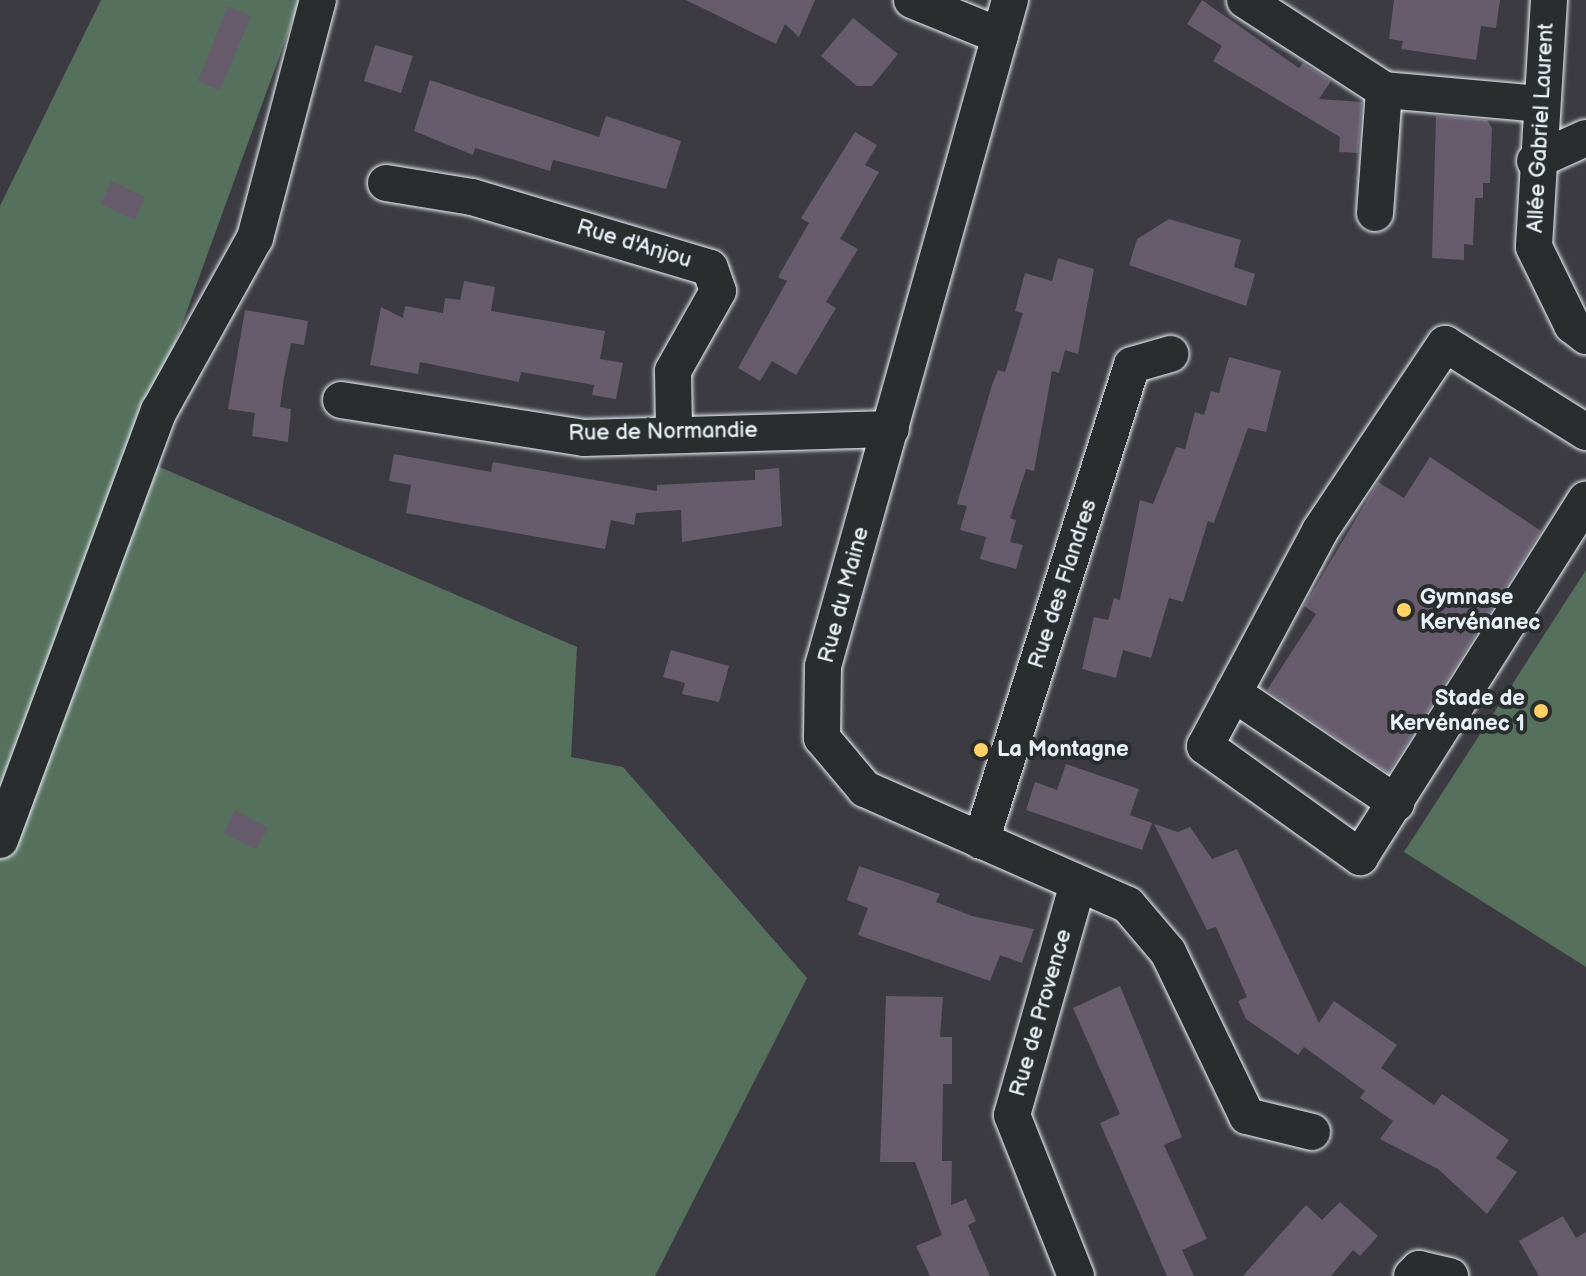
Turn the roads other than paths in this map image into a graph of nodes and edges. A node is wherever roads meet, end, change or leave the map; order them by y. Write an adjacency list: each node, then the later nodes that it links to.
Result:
1 (318, 0): 22 (street)
2 (912, 0): 6 (street)
3 (1010, 0): 6 (street, Rue du Maine)
4 (1245, 0): 7 (street)
5 (1549, 0): 8 (street, Allée Gabriel Laurent)
6 (1000, 36): 16 (street, Rue du Maine)
7 (1384, 90): 8 (street); 12 (street)
8 (1540, 104): 10 (street, Allée Gabriel Laurent)
9 (1586, 138): 10 (street)
10 (1535, 161): 13 (street, Allée Gabriel Laurent)
11 (386, 183): 17 (street, Rue d'Anjou)
12 (1375, 213)
13 (1586, 336)
14 (1170, 354): 23 (street, Rue des Flandres)
15 (341, 400): 17 (street, Rue de Normandie)
16 (891, 429): 17 (street, Rue de Normandie); 23 (street, Rue du Maine)
17 (674, 431)
18 (1586, 432): 20 (street)
19 (1586, 499): 21 (street)
20 (1233, 693): 21 (street); 21 (street)
21 (1396, 803)
22 (0, 840)
23 (981, 841): 24 (street, Rue du Maine)
24 (1078, 884): 25 (street, Rue du Maine); 26 (street, Rue de Provence)
25 (1312, 1132)
26 (1076, 1276)
27 (1412, 1276): 28 (street)
28 (1450, 1276)

